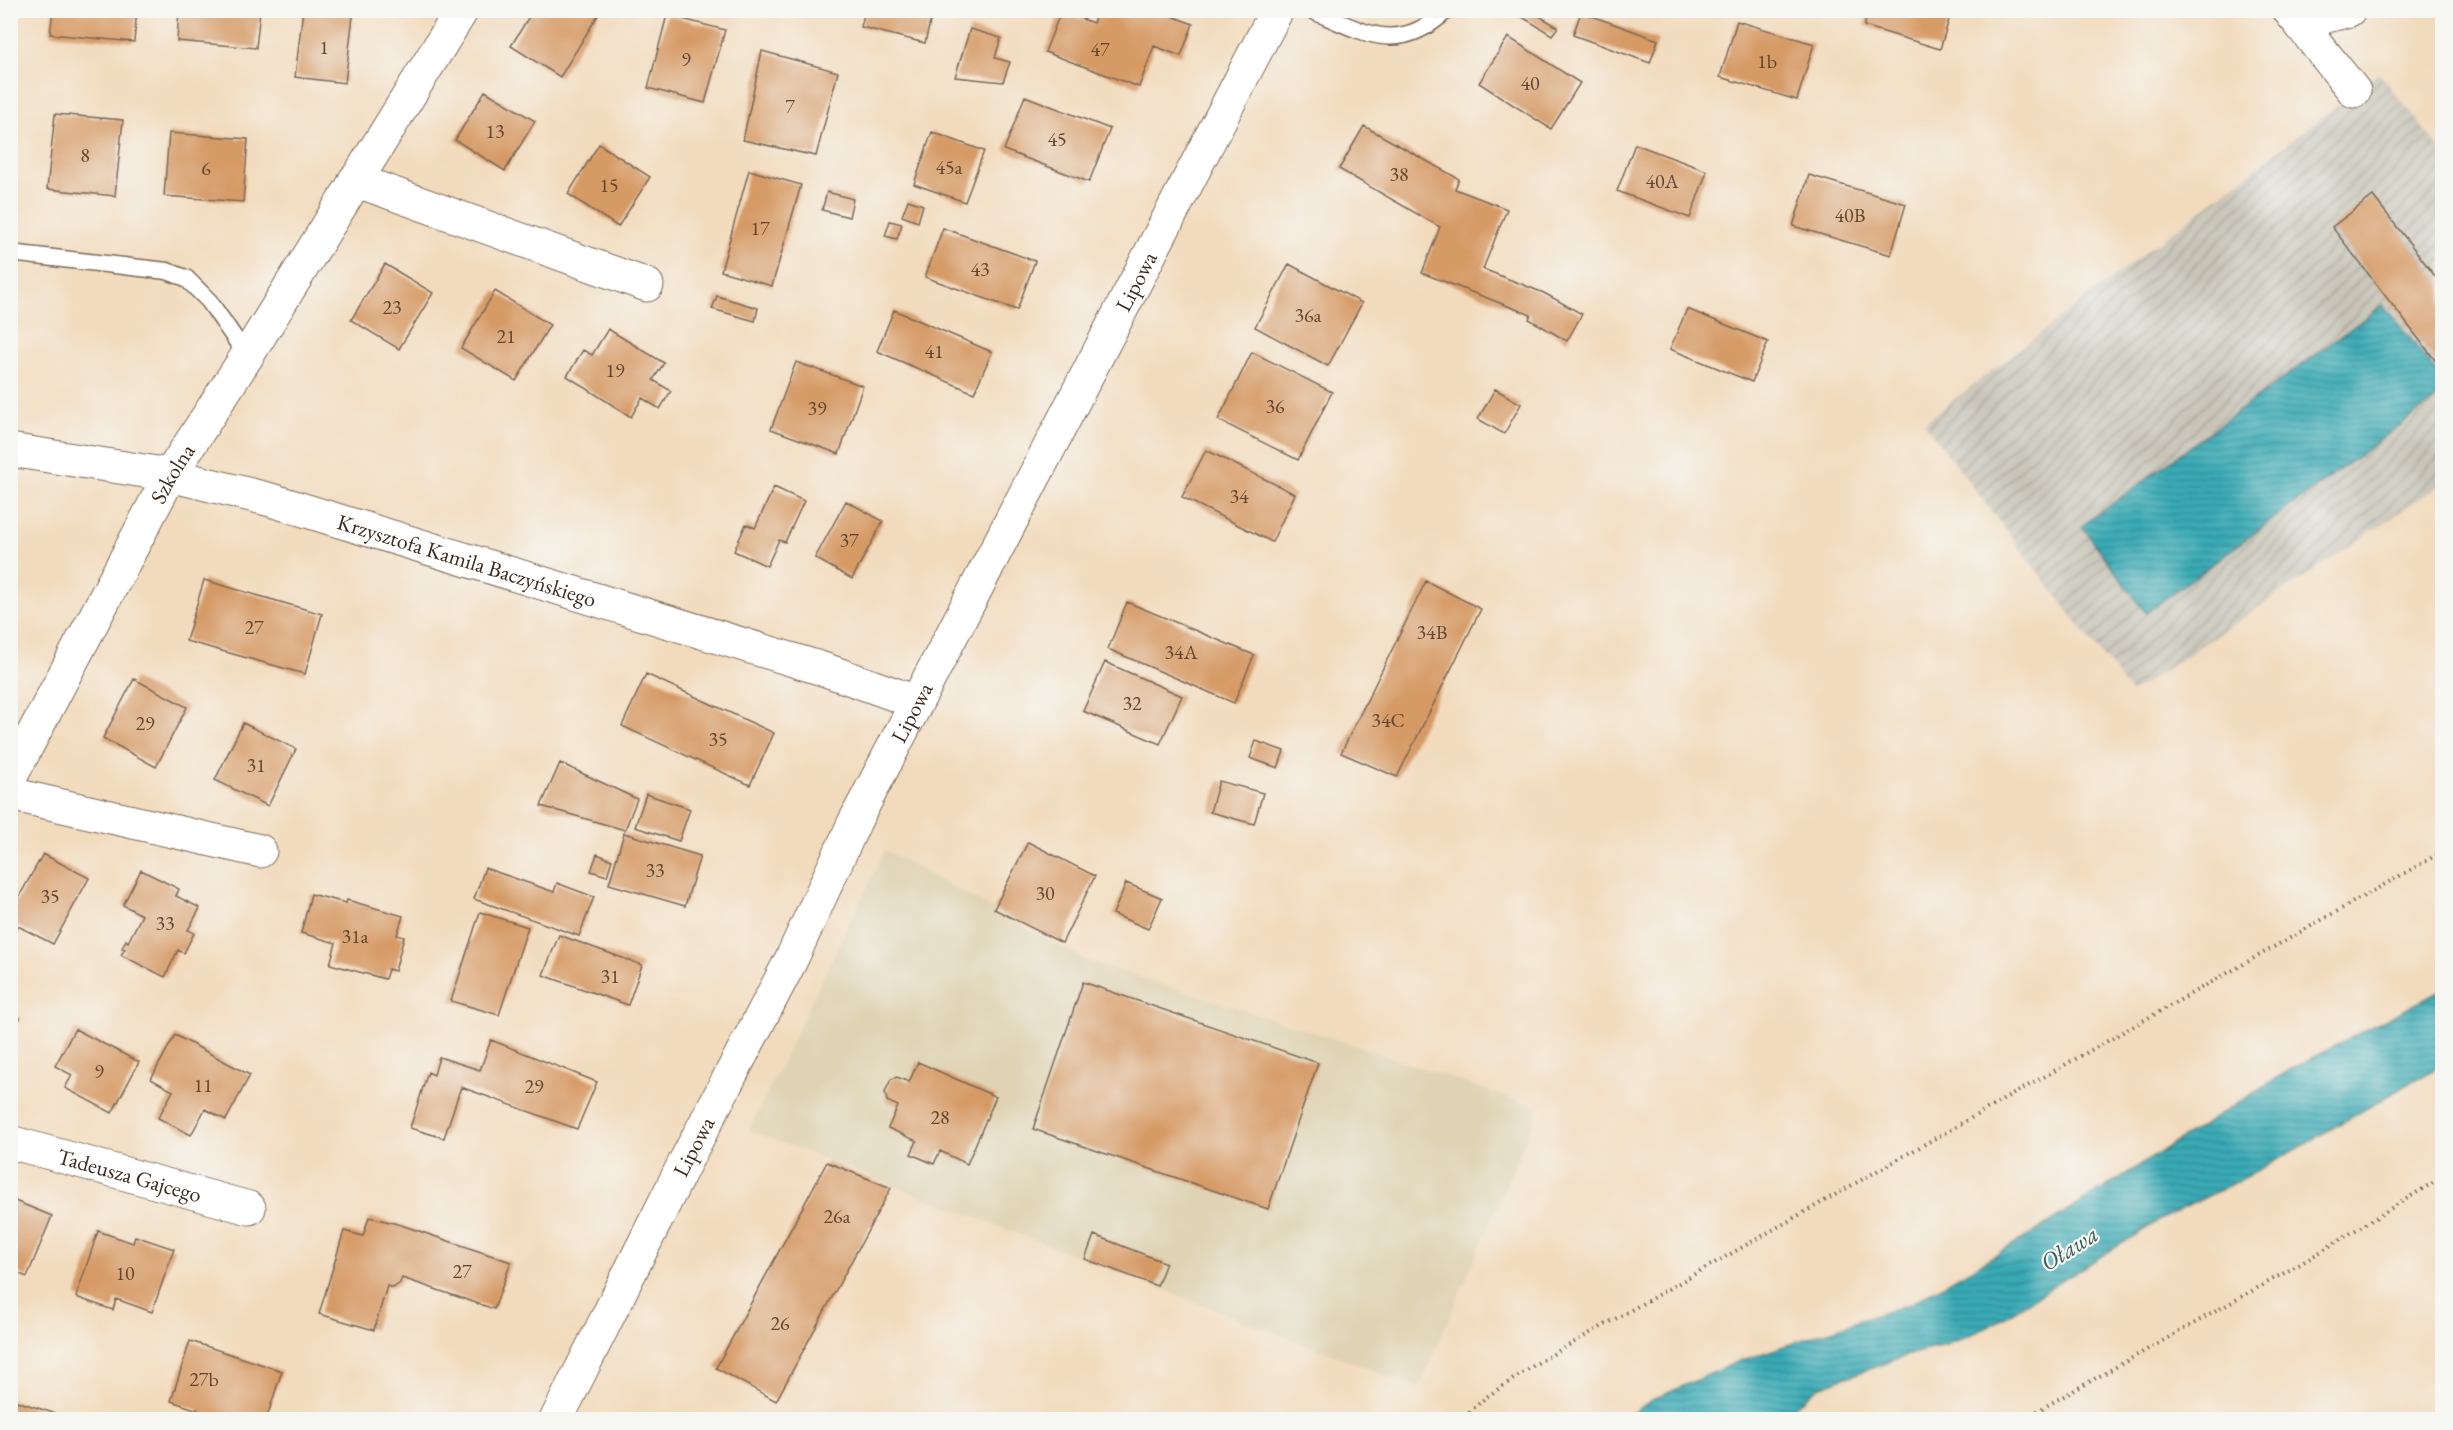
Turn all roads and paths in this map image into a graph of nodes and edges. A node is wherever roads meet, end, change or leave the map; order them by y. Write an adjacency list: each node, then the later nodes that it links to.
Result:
1 (462, 10): 8 (street, Szkolna)
2 (1277, 10): 14 (street, Lipowa)
3 (1311, 10): 4 (lane)
4 (1447, 10)
5 (2349, 10): 6 (street)
6 (2291, 13): 7 (street)
7 (2354, 91)
8 (355, 180): 10 (street); 11 (street, Szkolna)
9 (10, 253): 11 (lane)
10 (647, 285)
11 (247, 356): 13 (street, Szkolna)
12 (10, 450): 13 (street, Krzysztofa Kamila Baczyńskiego)
13 (170, 475): 14 (street, Krzysztofa Kamila Baczyńskiego); 15 (street, Szkolna)
14 (916, 702): 22 (street, Lipowa)
15 (10, 778)
16 (10, 794): 17 (street)
17 (260, 851)
18 (2442, 852): 23 (path)
19 (10, 1142): 21 (street, Tadeusza Gajcego)
20 (2442, 1177): 24 (path)
21 (249, 1208)
22 (556, 1419)
23 (1460, 1419)
24 (2021, 1419)

